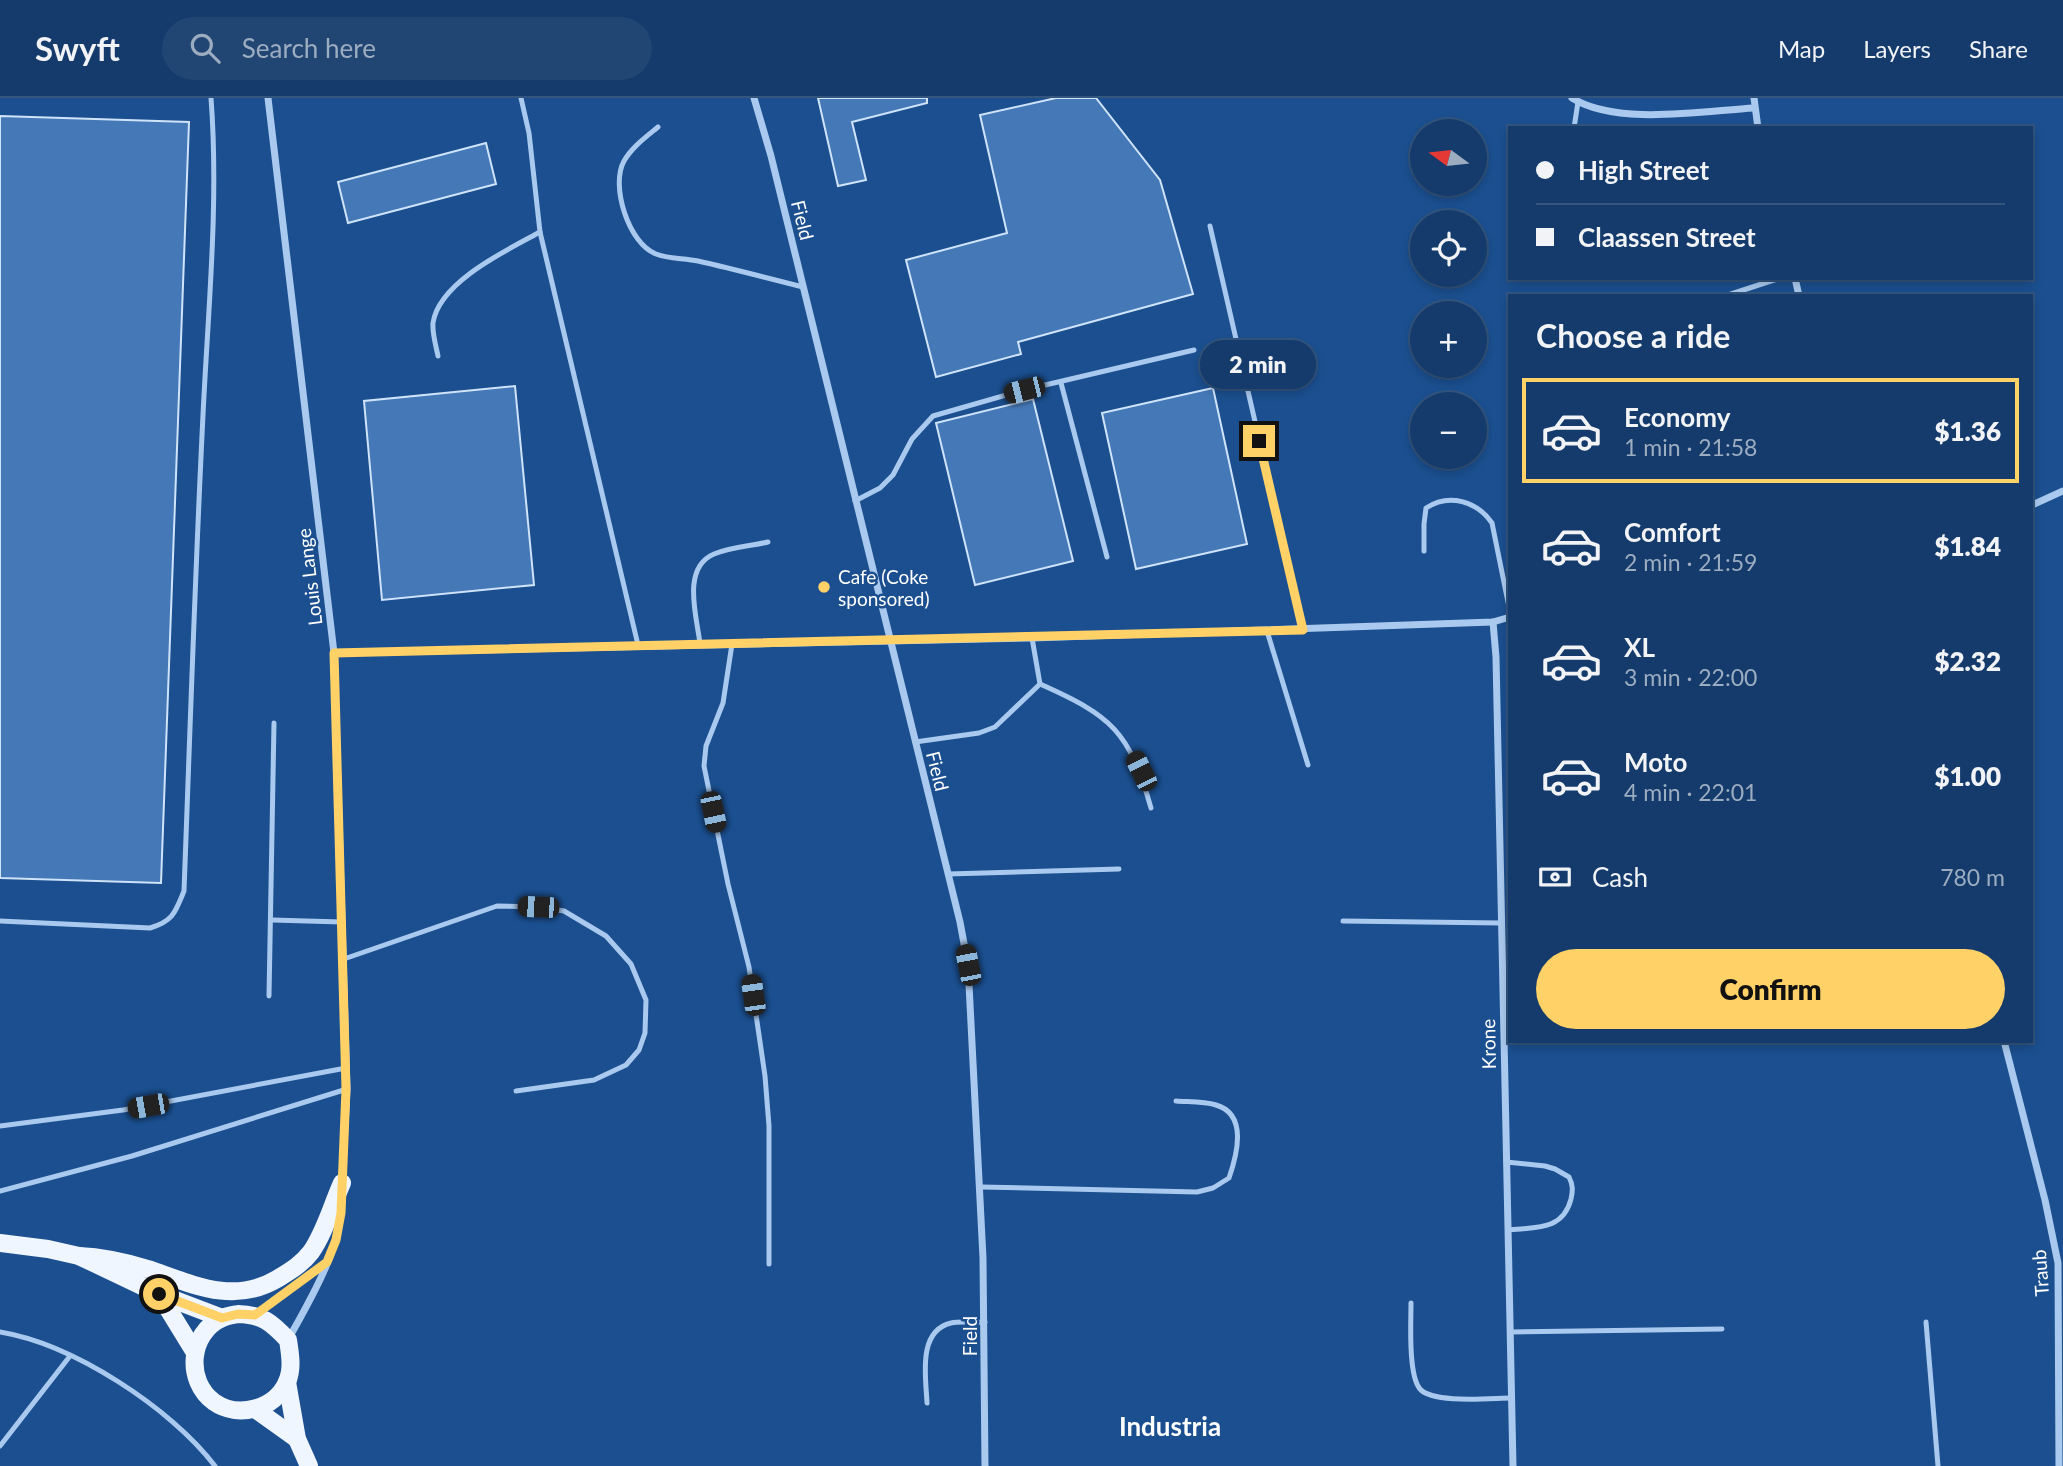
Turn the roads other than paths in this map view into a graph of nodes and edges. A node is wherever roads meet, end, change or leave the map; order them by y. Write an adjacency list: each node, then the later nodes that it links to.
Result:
1 (211, 98): 45 (lane)
2 (268, 98): 35 (street, Louis Lange)
3 (521, 98): 12 (lane)
4 (754, 98): 14 (street, Field)
5 (1754, 98): 7 (street)
6 (1575, 100): 7 (street); 8 (lane)
7 (1754, 108): 9 (street)
8 (1574, 126)
9 (1758, 126)
10 (658, 127): 14 (lane)
11 (1210, 226): 28 (lane)
12 (540, 232): 17 (lane); 34 (lane)
13 (1774, 280): 15 (lane)
14 (803, 287): 20 (street, Field)
15 (1731, 294)
16 (1194, 349): 18 (lane)
17 (438, 356)
18 (1061, 383): 20 (lane); 24 (lane)
19 (2063, 491): 21 (street)
20 (855, 500): 31 (street, Field)
21 (2033, 505)
22 (768, 542): 33 (lane)
23 (1424, 551): 25 (lane)
24 (1107, 557)
25 (1508, 604)
26 (1508, 615): 27 (street)
27 (1493, 622): 28 (street); 47 (street, Krone)
28 (1303, 630): 29 (street)
29 (1267, 631): 30 (street); 39 (lane)
30 (1032, 638): 31 (street); 36 (lane)
31 (890, 640): 32 (street); 38 (street, Field)
32 (732, 643): 33 (street); 65 (lane)
33 (700, 644): 34 (street)
34 (638, 645): 35 (street)
35 (334, 653): 46 (street, Louis Lange)
36 (1040, 684): 38 (lane); 40 (lane)
37 (274, 723): 43 (lane)
38 (915, 742): 42 (street, Field)
39 (1308, 765)
40 (1152, 808)
41 (1119, 869): 42 (lane)
42 (948, 874): 58 (street, Field)
43 (272, 920): 46 (lane); 49 (lane)
44 (1343, 921): 47 (lane)
45 (0, 922)
46 (342, 922): 48 (street, Louis Lange)
47 (1501, 923): 56 (street, Krone)
48 (341, 960): 51 (street, Louis Lange); 53 (lane)
49 (269, 996)
50 (2005, 1043): 64 (street, Traub)
51 (346, 1068): 52 (street, Louis Lange); 55 (lane)
52 (346, 1089): 57 (street, Louis Lange); 59 (lane)
53 (516, 1091)
54 (1176, 1101): 58 (lane)
55 (0, 1126)
56 (1506, 1162): 60 (street, Krone); 60 (lane)
57 (342, 1183): 62 (main road); 63 (street, Louis Lange)
58 (981, 1187): 70 (street, Field)
59 (0, 1191)
60 (1508, 1230): 74 (street, Krone)
61 (0, 1243): 62 (main road)
62 (79, 1256): 66 (main road)
63 (327, 1262): 68 (street); 75 (street, Louis Lange)
64 (2061, 1263): 79 (street, Traub)
65 (769, 1264)
66 (159, 1294): 69 (main road); 76 (main road)
67 (1411, 1303): 80 (lane)
68 (255, 1315): 69 (main road); 75 (main road)
69 (222, 1318): 76 (main road)
70 (985, 1322): 81 (lane); 87 (street, Field)
71 (1926, 1322): 89 (lane)
72 (1722, 1329): 74 (lane)
73 (0, 1332): 77 (lane)
74 (1510, 1332): 80 (street, Krone)
75 (288, 1340): 78 (main road)
76 (194, 1351): 82 (main road)
77 (70, 1356): 84 (lane); 85 (lane)
78 (287, 1382): 82 (main road); 83 (main road)
79 (2061, 1390): 90 (street, Traub)
80 (1511, 1398): 88 (street, Krone)
81 (927, 1403)
82 (255, 1409): 83 (main road)
83 (297, 1439): 86 (main road)
84 (0, 1446)
85 (215, 1466)
86 (309, 1466)
87 (985, 1466)
88 (1513, 1466)
89 (1938, 1466)
90 (2059, 1466)

